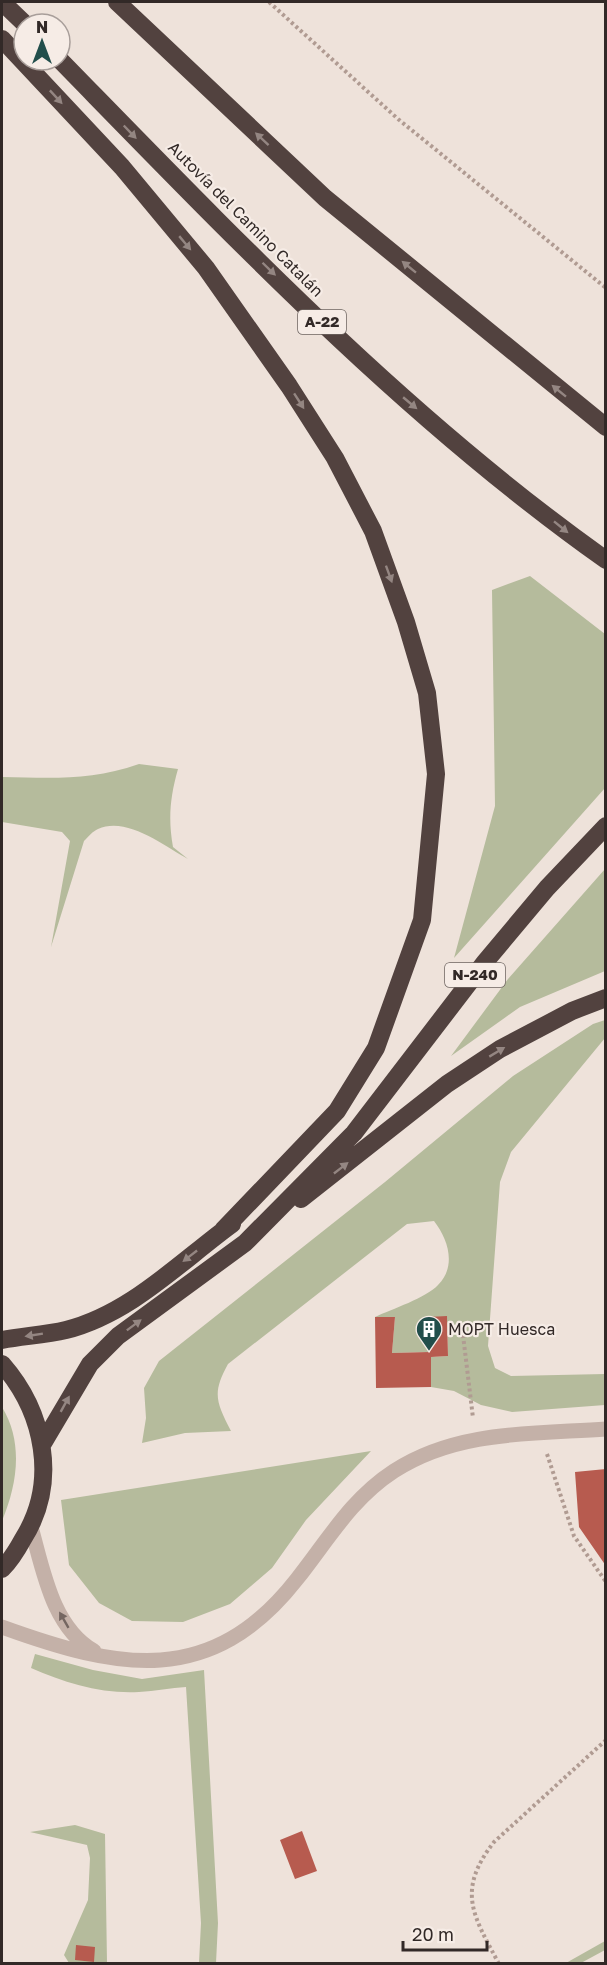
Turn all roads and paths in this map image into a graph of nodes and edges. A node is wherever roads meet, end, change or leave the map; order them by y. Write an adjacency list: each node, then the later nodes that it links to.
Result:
1 (117, 2): 6 (highway, one-way to 1)
2 (269, 2): 5 (path)
3 (2, 39): 11 (highway, one-way to 11)
4 (72, 72): 7 (highway, Autovía del Camino Catalán / A-22, one-way to 7)
5 (606, 288)
6 (606, 427)
7 (606, 560)
8 (606, 826): 10 (highway, N-240)
9 (606, 998): 12 (highway, one-way to 9)
10 (354, 1133): 11 (highway, N-240); 12 (highway, N-240)
11 (224, 1230): 14 (highway, N-240, one-way to 14)
12 (245, 1243): 19 (highway, N-240, one-way to 12)
13 (463, 1335): 18 (path)
14 (2, 1340)
15 (2, 1364): 19 (highway)
16 (606, 1429): 17 (street)
17 (540, 1433): 18 (street); 22 (path)
18 (484, 1437): 24 (street)
19 (42, 1444): 20 (highway)
20 (31, 1527): 21 (highway); 24 (street, one-way to 20)
21 (2, 1569)
22 (606, 1582)
23 (2, 1627): 24 (street)
24 (107, 1658)
25 (606, 1740): 26 (path)
26 (499, 1964)

